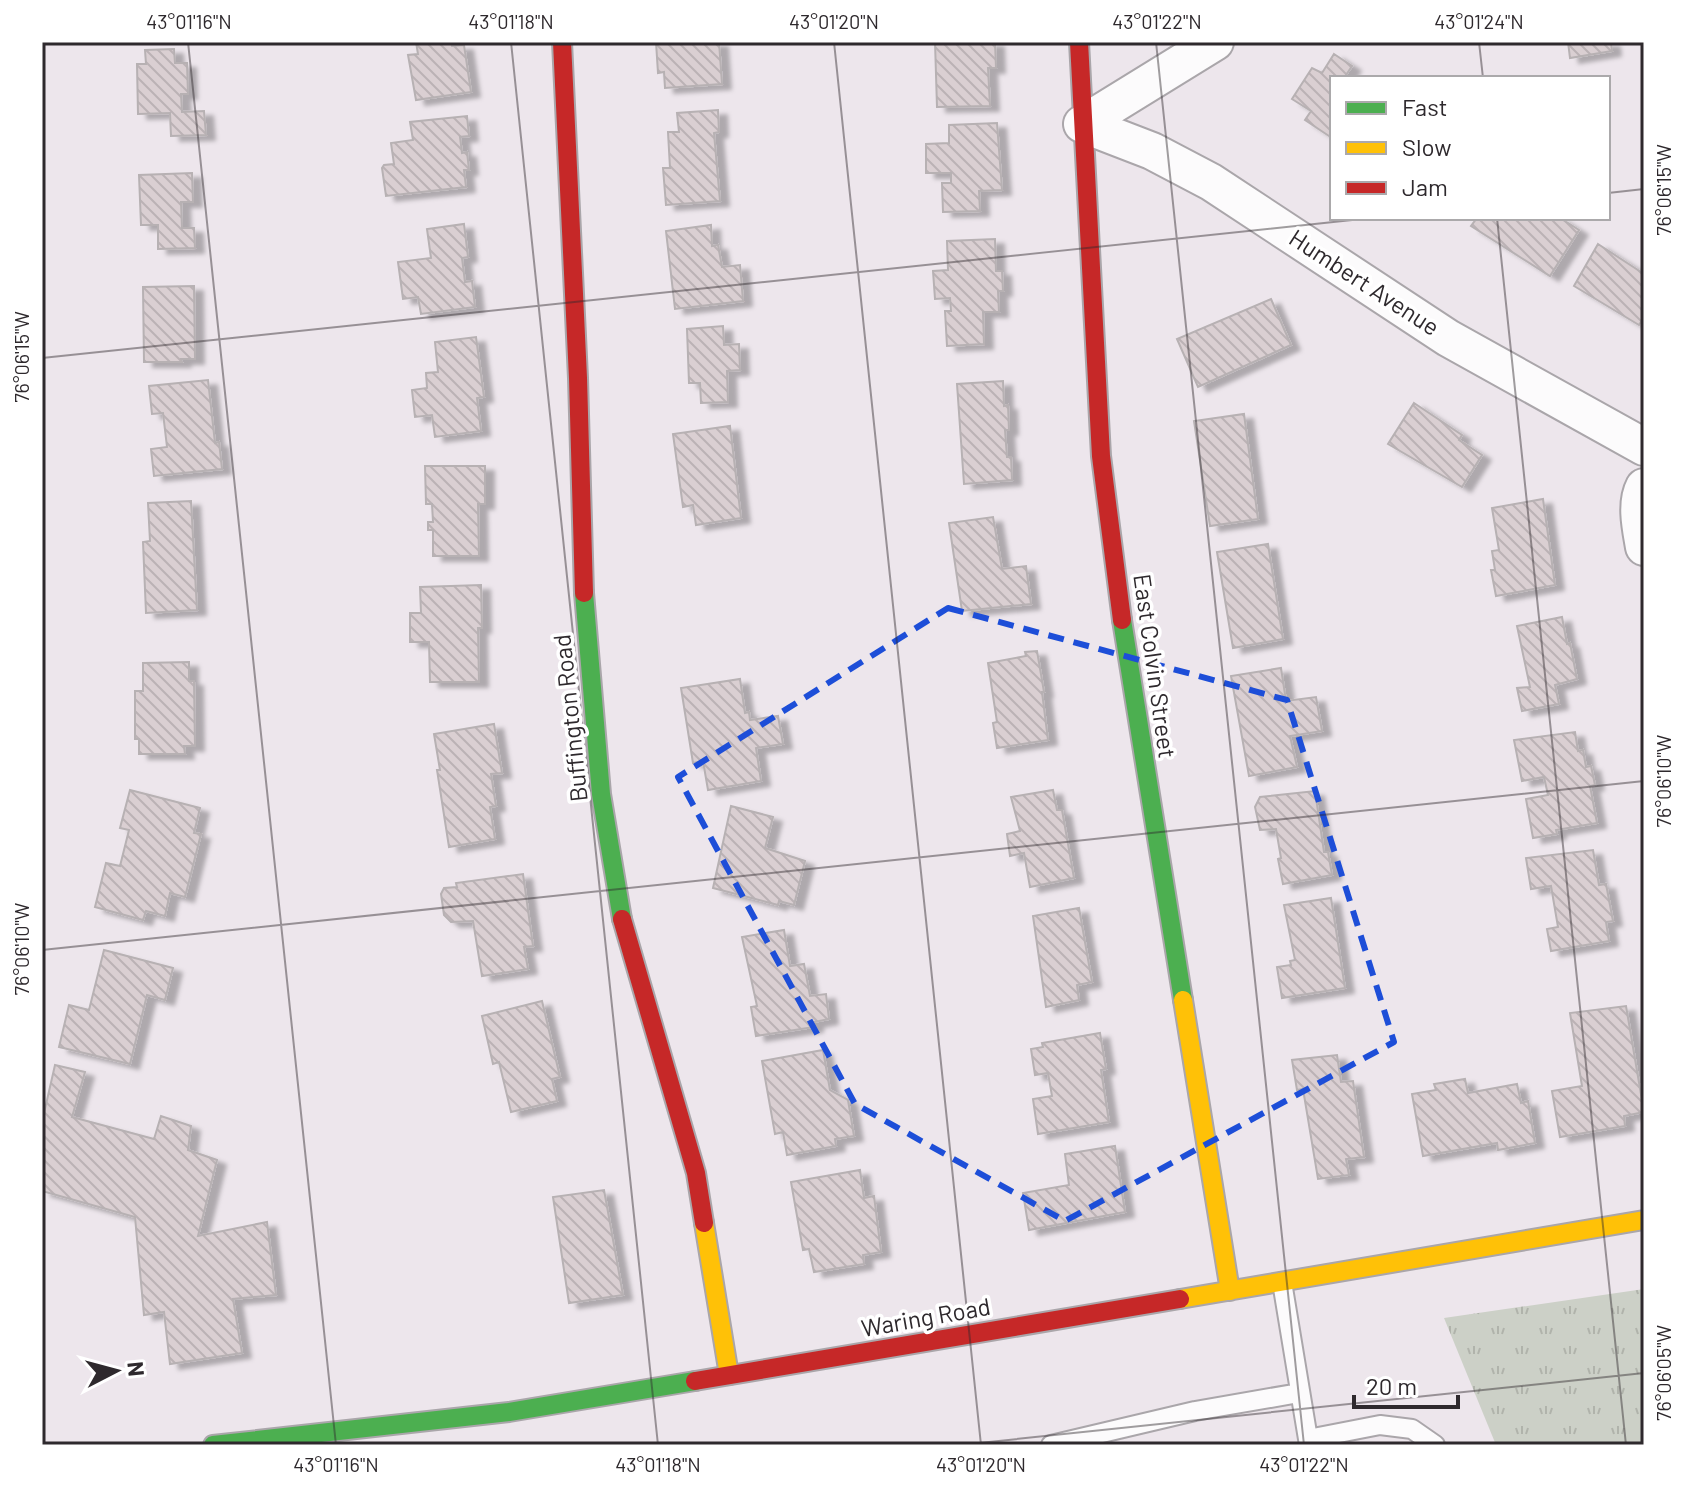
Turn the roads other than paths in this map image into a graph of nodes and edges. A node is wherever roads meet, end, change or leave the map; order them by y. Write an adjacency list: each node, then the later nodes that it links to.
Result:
1 (562, 42): 11 (street, Buffington Road)
2 (1079, 42): 4 (street, East Colvin Street)
3 (1215, 42): 4 (street)
4 (1082, 124): 5 (street, Humbert Avenue); 10 (street, East Colvin Street)
5 (1644, 447)
6 (1644, 487): 7 (street)
7 (1644, 547)
8 (1644, 1220): 9 (street, Waring Road)
9 (1282, 1282): 10 (street, Waring Road); 12 (lane)
10 (1230, 1291): 11 (street, Waring Road)
11 (729, 1375): 14 (street, Waring Road)
12 (1299, 1393): 13 (lane); 15 (lane)
13 (1308, 1442): 16 (lane)
14 (213, 1445)
15 (1051, 1445)
16 (1435, 1445)

